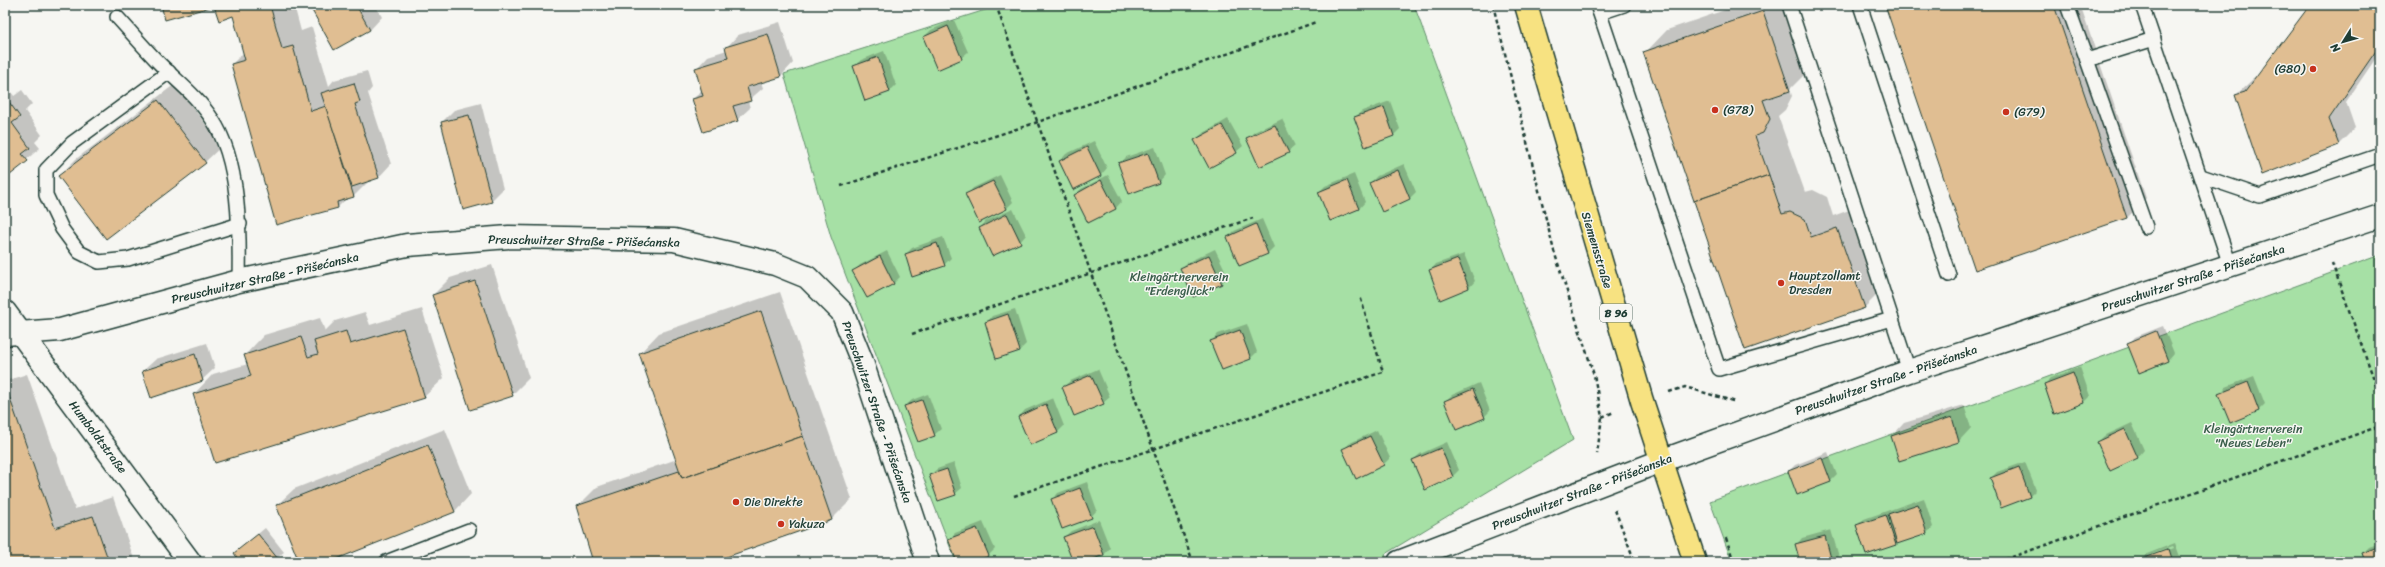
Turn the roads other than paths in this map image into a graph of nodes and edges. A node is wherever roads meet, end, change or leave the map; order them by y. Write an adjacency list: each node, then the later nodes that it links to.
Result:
1 (1526, 5): 24 (main road, Siemensstraße / B 96)
2 (1624, 5): 7 (lane)
3 (1789, 5): 21 (lane)
4 (1860, 5): 18 (lane)
5 (2067, 5): 10 (lane)
6 (2142, 5): 9 (lane)
7 (1599, 9): 21 (lane)
8 (116, 17): 11 (lane)
9 (2154, 39): 10 (lane); 13 (lane)
10 (2087, 60): 16 (lane)
11 (169, 72): 15 (lane); 15 (lane)
12 (2380, 155): 13 (lane)
13 (2201, 176): 17 (lane)
14 (2380, 216): 17 (street, Preuschwitzer Straße - Přišečanska)
15 (240, 224): 19 (lane)
16 (2146, 227)
17 (2230, 265): 23 (street, Preuschwitzer Straße - Přišečanska)
18 (1949, 274)
19 (239, 281): 22 (street, Preuschwitzer Straße - Přišećanska); 29 (street, Preuschwitzer Straße - Přišećanska)
20 (5, 312): 22 (street, Humboldtstraße)
21 (1892, 319): 23 (lane)
22 (12, 333): 27 (street, Humboldtstraße)
23 (1909, 371): 24 (street, Preuschwitzer Straße - Přišečanska)
24 (1661, 461): 26 (street, Preuschwitzer Straße - Přišečanska); 30 (main road, Siemensstraße / B 96)
25 (469, 530): 28 (lane)
26 (1411, 560)
27 (190, 562)
28 (386, 562)
29 (928, 562)
30 (1695, 562)

